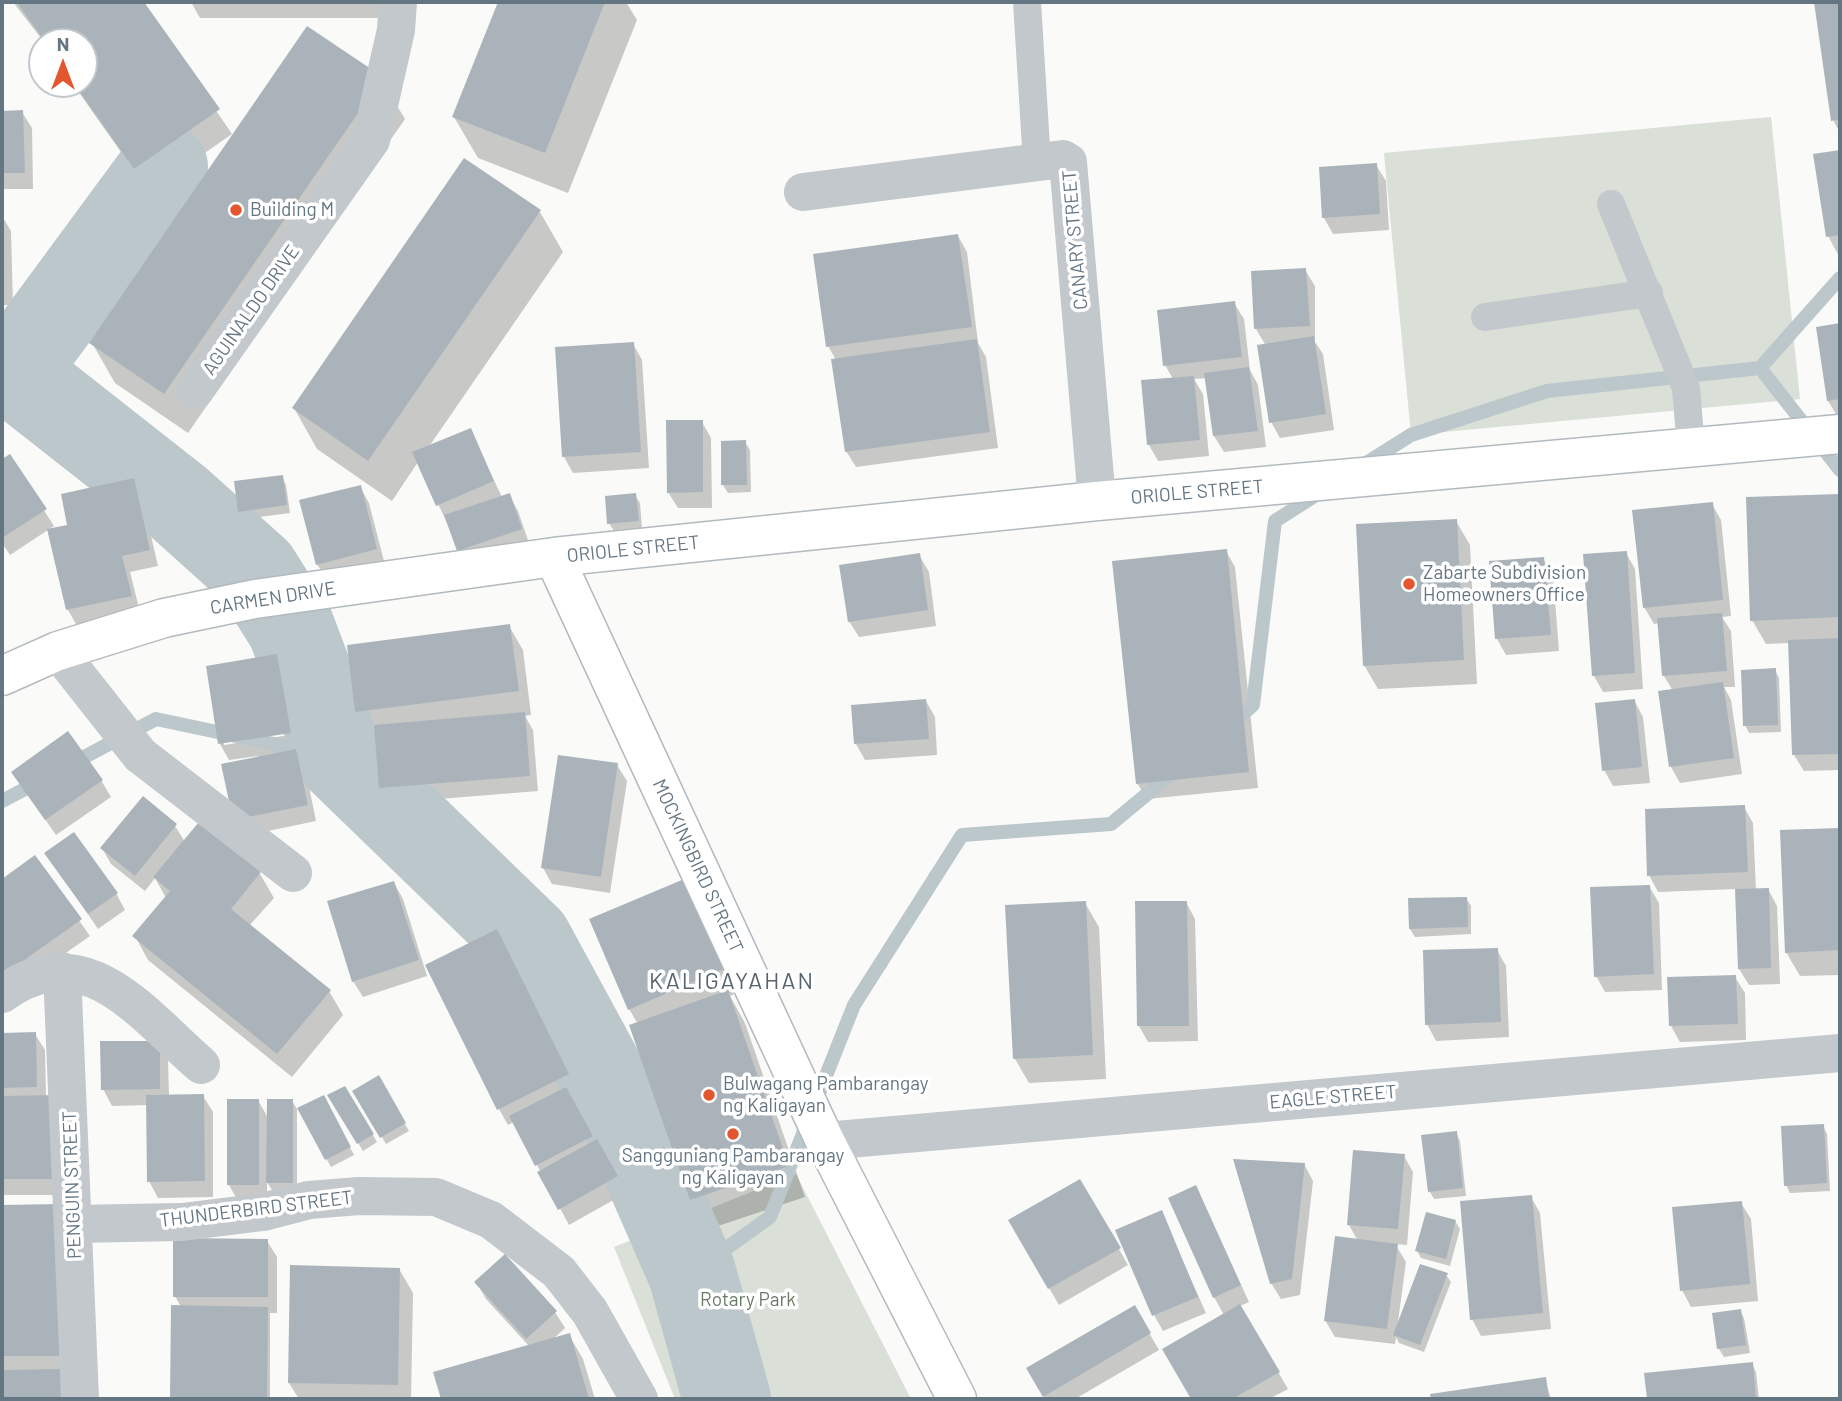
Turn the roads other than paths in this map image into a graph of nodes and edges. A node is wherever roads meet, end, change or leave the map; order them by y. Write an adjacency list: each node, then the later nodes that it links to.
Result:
1 (398, 2): 8 (street, AGUINALDO DRIVE)
2 (1027, 2): 3 (lane)
3 (1037, 163): 4 (street, CANARY STREET); 11 (street, CANARY STREET)
4 (803, 192)
5 (1611, 204): 6 (lane)
6 (1649, 293): 7 (lane); 10 (lane)
7 (1485, 317)
8 (195, 390)
9 (1840, 434): 10 (street, ORIOLE STREET)
10 (1691, 448): 11 (street, ORIOLE STREET)
11 (1097, 501): 12 (street, ORIOLE STREET)
12 (554, 558): 13 (street, CARMEN DRIVE); 20 (street, MOCKINGBIRD STREET)
13 (58, 651): 14 (street, CARMEN DRIVE); 15 (street)
14 (2, 676)
15 (293, 873)
16 (62, 971): 17 (street); 19 (street); 21 (street, PENGUIN STREET)
17 (2, 994)
18 (1840, 1053): 20 (street, EAGLE STREET)
19 (201, 1065)
20 (825, 1141): 24 (street, MOCKINGBIRD STREET)
21 (74, 1224): 22 (street, PENGUIN STREET); 23 (street, THUNDERBIRD STREET)
22 (80, 1399)
23 (639, 1399)
24 (957, 1399)

